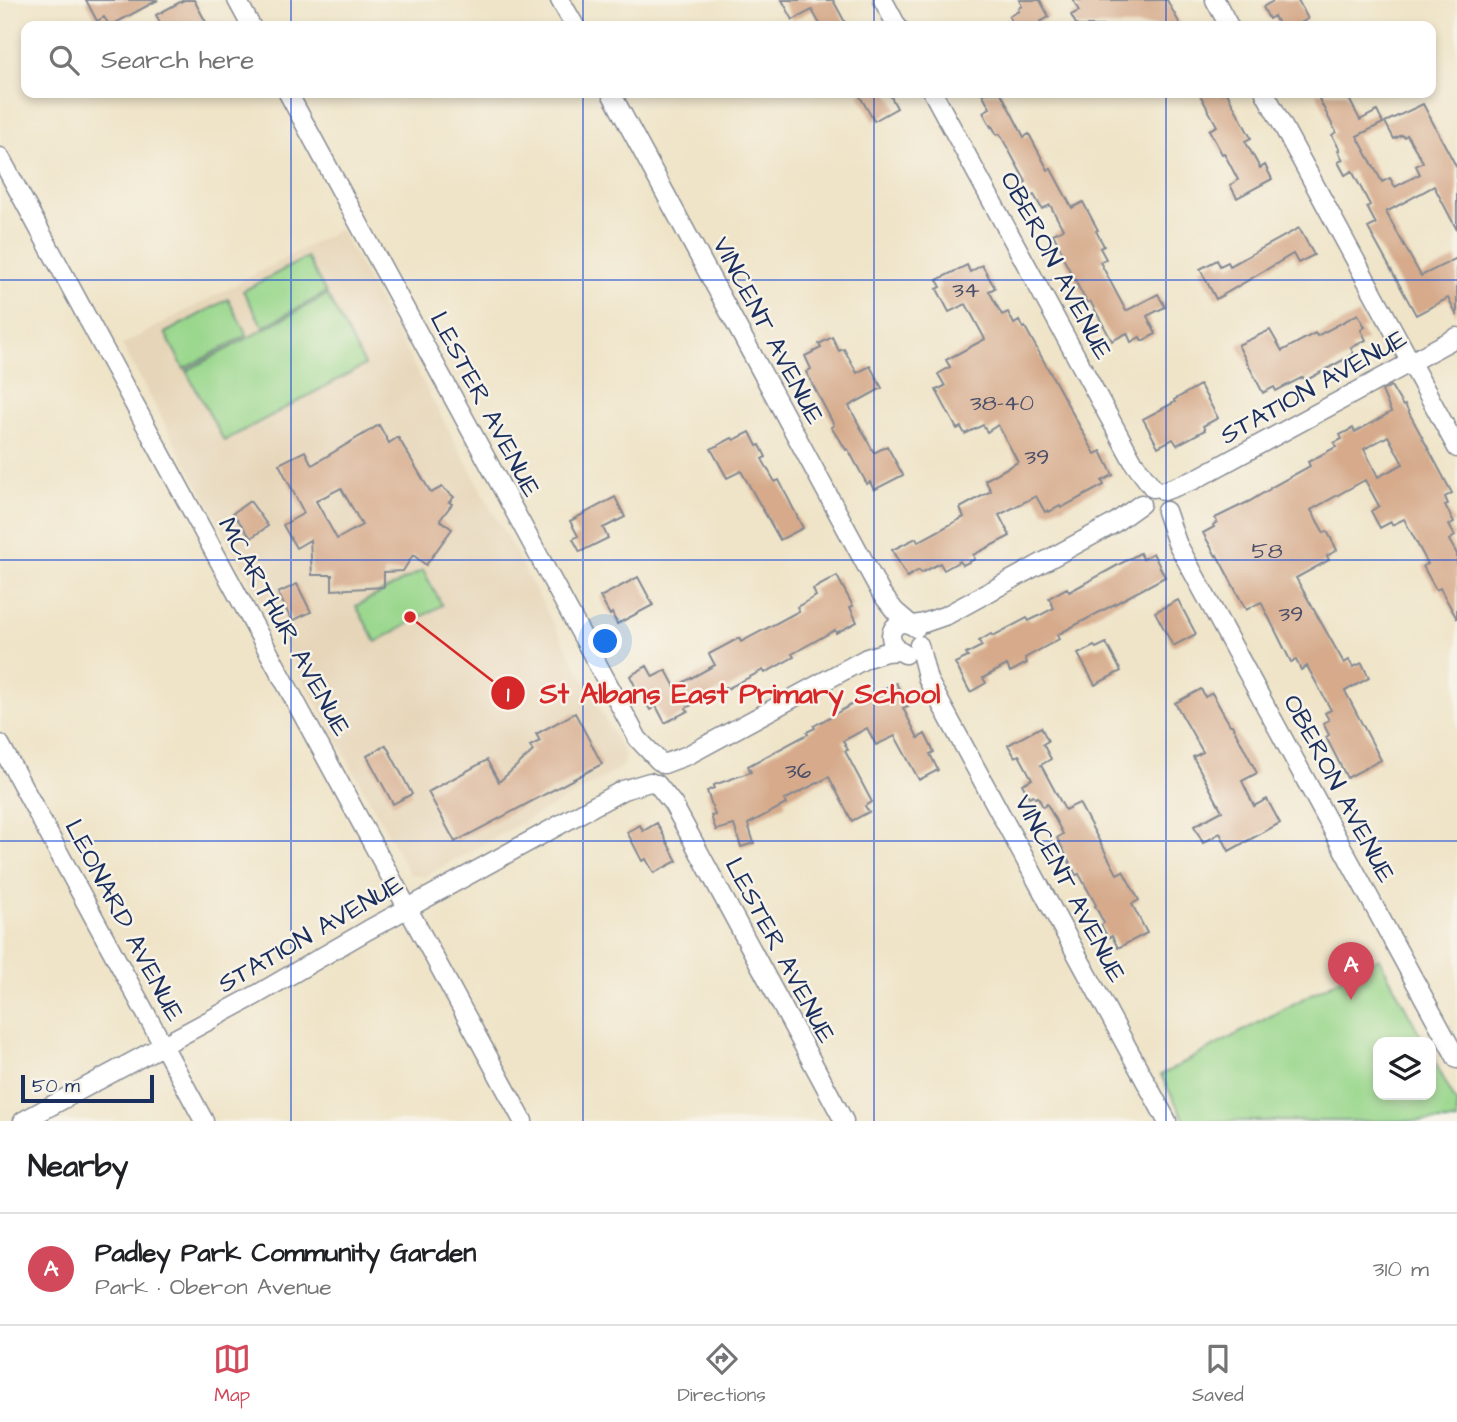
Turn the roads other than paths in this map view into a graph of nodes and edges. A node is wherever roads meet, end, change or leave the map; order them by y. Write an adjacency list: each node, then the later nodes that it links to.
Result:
1 (237, 0): 5 (street)
2 (560, 0): 6 (street)
3 (883, 0): 7 (street)
4 (1215, 0): 8 (street)
5 (248, 21)
6 (572, 21)
7 (894, 21)
8 (1226, 21)
9 (291, 98): 23 (street, LESTER AVENUE)
10 (614, 98): 18 (street, VINCENT AVENUE)
11 (936, 98): 17 (street, OBERON AVENUE)
12 (1268, 98): 15 (street)
13 (0, 157): 24 (street, MCARTHUR AVENUE)
14 (1457, 337): 15 (street, STATION AVENUE)
15 (1410, 362): 16 (street); 17 (street, STATION AVENUE)
16 (1457, 448)
17 (1155, 502): 20 (street, STATION AVENUE); 26 (street, OBERON AVENUE)
18 (881, 593): 19 (street, VINCENT AVENUE); 20 (street, VINCENT AVENUE)
19 (892, 632): 20 (street, VINCENT AVENUE); 21 (street, STATION AVENUE)
20 (911, 639): 21 (street, STATION AVENUE); 31 (street, VINCENT AVENUE)
21 (867, 658): 23 (street, STATION AVENUE)
22 (0, 744): 25 (street, LEONARD AVENUE)
23 (657, 773): 24 (street, STATION AVENUE); 30 (street, LESTER AVENUE)
24 (408, 908): 25 (street, STATION AVENUE); 29 (street, MCARTHUR AVENUE)
25 (163, 1045): 27 (street, STATION AVENUE); 28 (street, LEONARD AVENUE)
26 (1457, 1059)
27 (23, 1121)
28 (204, 1121)
29 (523, 1121)
30 (844, 1121)
31 (1167, 1121)

